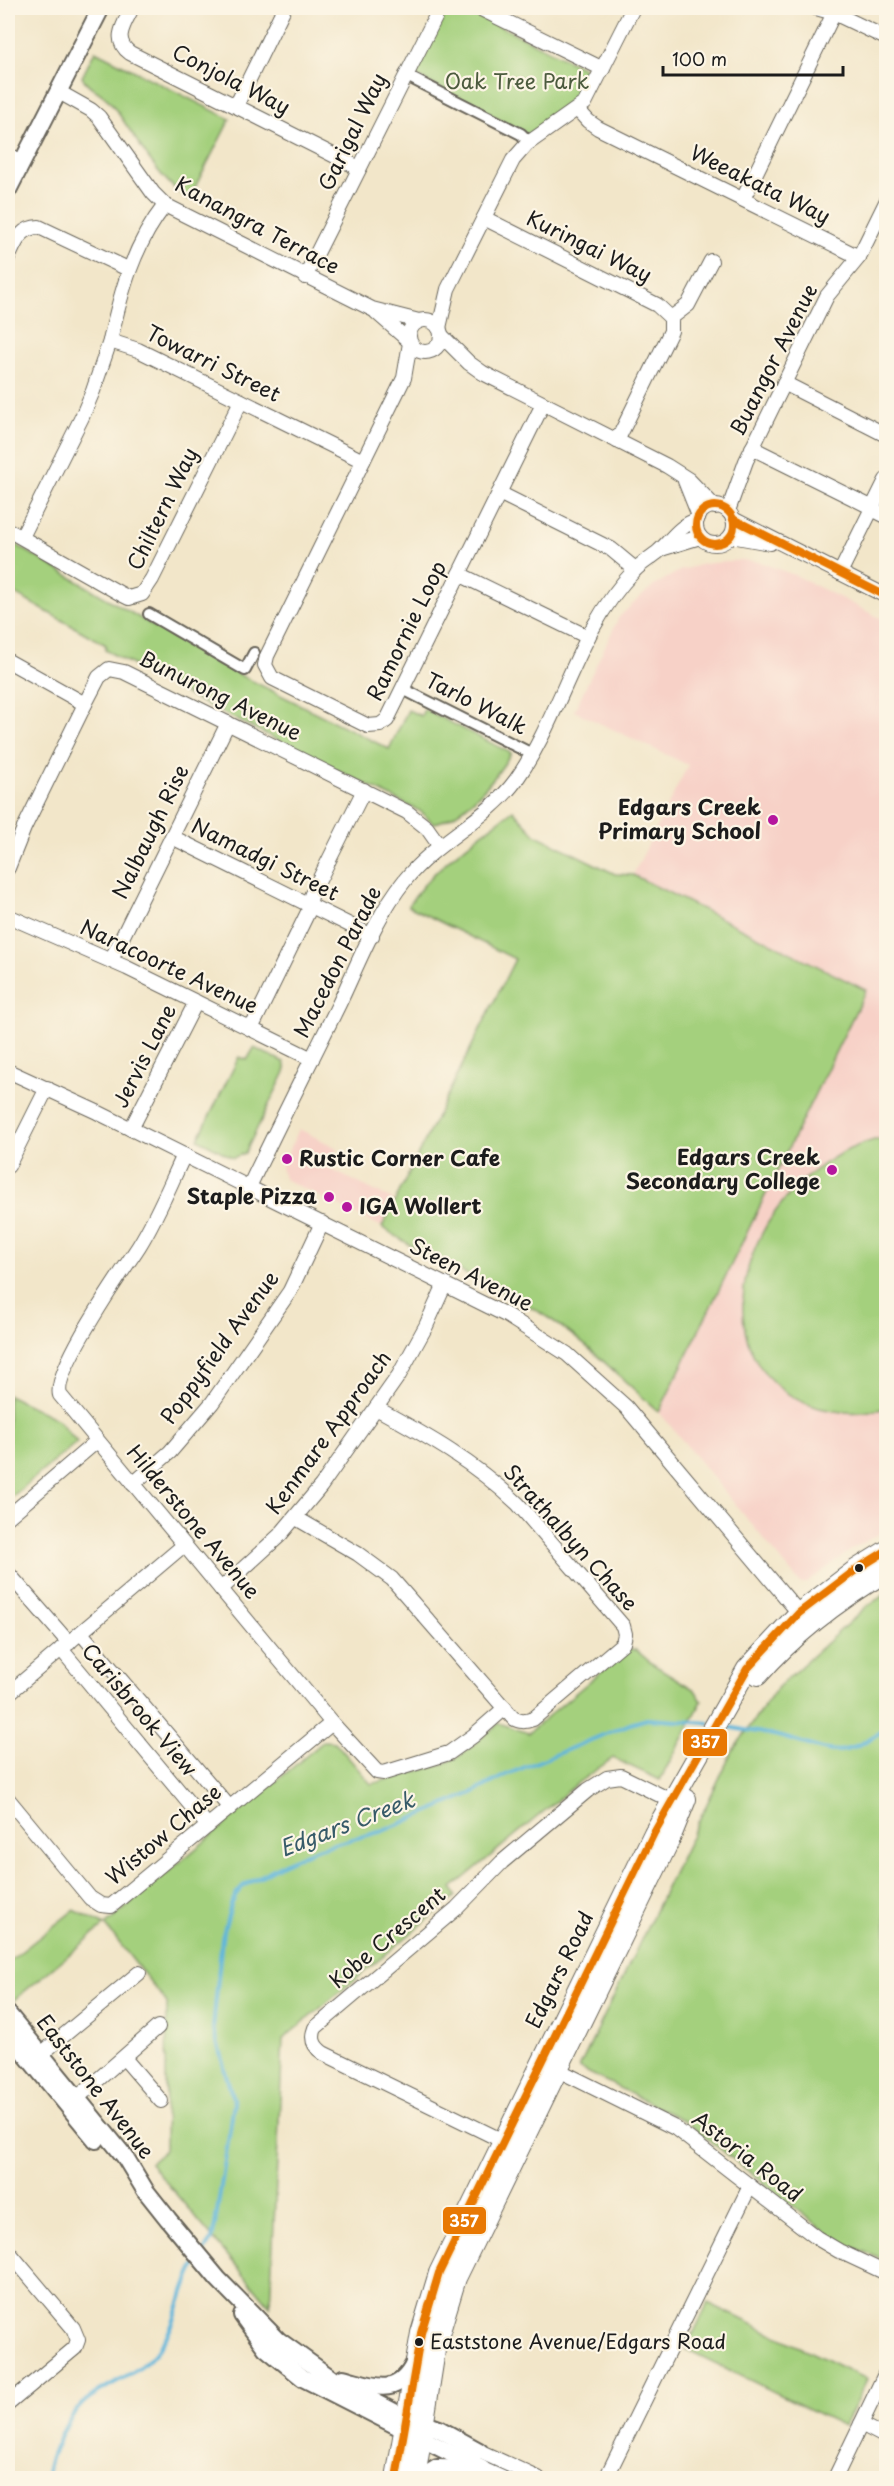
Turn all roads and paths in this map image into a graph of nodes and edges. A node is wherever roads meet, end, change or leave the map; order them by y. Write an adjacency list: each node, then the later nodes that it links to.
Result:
1 (101, 8): 12 (street)
2 (132, 8): 13 (street, Conjola Way)
3 (284, 8): 13 (street)
4 (440, 8): 11 (street, Garigal Way)
5 (479, 8): 10 (street)
6 (633, 8): 10 (street)
7 (816, 8): 8 (street)
8 (834, 13): 9 (street); 20 (street)
9 (886, 38)
10 (603, 69): 14 (street)
11 (405, 75): 15 (street); 18 (street, Garigal Way)
12 (59, 92): 17 (street); 22 (street, Kanangra Terrace)
13 (236, 106): 18 (street, Conjola Way)
14 (578, 110): 15 (street); 20 (street, Weeakata Way)
15 (529, 142): 23 (street)
16 (8, 155): 17 (street)
17 (23, 162): 19 (street)
18 (359, 168): 28 (street, Garigal Way)
19 (8, 190)
20 (743, 199): 24 (street, Weeakata Way)
21 (886, 202): 24 (street, Buangor Avenue)
22 (165, 205): 27 (street, Towarri Street); 28 (street, Kanangra Terrace)
23 (484, 218): 29 (street); 31 (street, Kuringai Way)
24 (859, 257): 39 (street, Buangor Avenue)
25 (8, 258): 27 (street)
26 (711, 261): 31 (street)
27 (128, 269): 34 (street, Towarri Street)
28 (306, 276): 30 (street, Kanangra Terrace)
29 (448, 289): 32 (street); 33 (street)
30 (372, 309): 32 (street, Kanangra Terrace); 35 (street, Kanangra Terrace)
31 (671, 318): 43 (street)
32 (420, 321): 33 (street); 35 (street)
33 (440, 332): 36 (street); 37 (street)
34 (110, 341): 40 (street, Towarri Street); 55 (street)
35 (410, 342): 36 (street); 38 (street, Ramornie Loop)
36 (429, 352): 37 (street); 38 (street, Ramornie Loop)
37 (469, 363): 41 (street)
38 (404, 378): 45 (street, Ramornie Loop)
39 (783, 383): 42 (street); 44 (street, Buangor Avenue)
40 (241, 401): 45 (street, Towarri Street); 55 (street, Chiltern Way)
41 (543, 404): 43 (street); 48 (street, Ramornie Loop)
42 (886, 435)
43 (617, 441): 46 (street)
44 (752, 448): 49 (street); 50 (street, Buangor Avenue)
45 (363, 461): 67 (street, Ramornie Loop)
46 (678, 473): 50 (street); 52 (street)
47 (886, 480): 49 (street)
48 (499, 493): 59 (street); 61 (street, Ramornie Loop)
49 (872, 508): 51 (street); 60 (street)
50 (725, 512): 52 (street); 54 (street); 57 (street)
51 (886, 516)
52 (698, 518): 56 (street); 58 (street, Macedon Parade)
53 (8, 530): 55 (street, Chiltern Way)
54 (731, 536): 56 (street); 57 (street)
55 (22, 537)
56 (700, 537): 58 (street, Macedon Parade)
57 (789, 548): 60 (street)
58 (660, 550): 59 (street, Macedon Parade)
59 (635, 569): 64 (street, Macedon Parade)
60 (840, 573): 62 (street)
61 (459, 574): 64 (street); 67 (street, Ramornie Loop)
62 (886, 596)
63 (149, 614): 65 (street)
64 (588, 637): 70 (street, Macedon Parade)
65 (254, 653)
66 (8, 661): 68 (street)
67 (403, 688): 70 (street, Tarlo Walk)
68 (85, 704): 69 (street, Bunurong Avenue); 74 (street, Bunurong Avenue)
69 (228, 723): 71 (street, Bunurong Avenue); 72 (street, Nalbaugh Rise)
70 (532, 754): 73 (street, Macedon Parade)
71 (364, 790): 73 (street, Bunurong Avenue); 75 (street)
72 (172, 837): 75 (street, Namadgi Street); 78 (street, Nalbaugh Rise)
73 (439, 845): 77 (street, Macedon Parade)
74 (8, 868)
75 (309, 906): 77 (street, Namadgi Street); 80 (street)
76 (8, 916): 78 (street, Naracoorte Avenue)
77 (372, 936): 81 (street, Macedon Parade)
78 (111, 960): 79 (street, Naracoorte Avenue)
79 (196, 1002): 80 (street, Naracoorte Avenue); 84 (street, Jervis Lane)
80 (251, 1029): 81 (street, Naracoorte Avenue)
81 (312, 1059): 87 (street, Macedon Parade)
82 (8, 1071): 83 (street, Steen Avenue)
83 (47, 1088): 84 (street, Steen Avenue); 86 (street)
84 (131, 1129): 85 (street, Steen Avenue)
85 (184, 1155): 87 (street, Steen Avenue); 91 (street, Hilderstone Avenue)
86 (8, 1166)
87 (249, 1187): 88 (street, Steen Avenue)
88 (322, 1223): 89 (street, Steen Avenue); 92 (street, Poppyfield Avenue)
89 (445, 1284): 90 (street, Kenmare Approach); 100 (street, Steen Avenue)
90 (376, 1408): 94 (street, Kenmare Approach); 104 (street, Strathalbyn Chase)
91 (98, 1441): 92 (street, Hilderstone Avenue); 93 (street)
92 (133, 1484): 95 (street, Hilderstone Avenue)
93 (8, 1517)
94 (296, 1518): 99 (street, Kenmare Approach); 104 (street, Strathalbyn Chase)
95 (184, 1545): 99 (street, Hilderstone Avenue); 101 (street)
96 (886, 1551): 100 (main road, Edgars Road)
97 (886, 1572): 100 (main road, Edgars Road)
98 (8, 1573): 102 (street, Carisbrook View)
99 (221, 1589): 105 (street, Hilderstone Avenue)
100 (804, 1620): 106 (main road, Edgars Road)
101 (81, 1633): 102 (street); 109 (street, Carisbrook View)
102 (65, 1646): 103 (street); 110 (street, Carisbrook View)
103 (8, 1694)
104 (505, 1708): 105 (street, Hilderstone Avenue)
105 (332, 1723): 109 (street, Wistow Chase)
106 (703, 1754): 108 (main road, Edgars Road); 117 (main road, Edgars Road)
107 (8, 1799): 110 (street, Wistow Chase)
108 (672, 1801): 117 (main road, Edgars Road); 120 (street, Kobe Crescent)
109 (230, 1808): 110 (street, Wistow Chase)
110 (208, 1826)
111 (139, 1973): 115 (street)
112 (8, 2014): 115 (street, Eaststone Avenue)
113 (158, 2027): 116 (street)
114 (8, 2033): 115 (street, Eaststone Avenue)
115 (36, 2058): 118 (street, Eaststone Avenue); 122 (street, Eaststone Avenue)
116 (124, 2058): 118 (street); 119 (street)
117 (549, 2066): 120 (main road, Edgars Road); 121 (street, Astoria Road); 131 (main road, Edgars Road)
118 (77, 2098): 122 (street, Eaststone Avenue)
119 (160, 2101)
120 (503, 2141): 126 (main road, Edgars Road)
121 (750, 2186): 124 (street, Astoria Road); 140 (street)
122 (145, 2190): 125 (street, Eaststone Avenue)
123 (8, 2251): 129 (street)
124 (886, 2273)
125 (218, 2279): 127 (street, Eaststone Avenue); 131 (street, Eaststone Avenue)
126 (415, 2362): 127 (street); 131 (main road, Edgars Road)
127 (309, 2365): 131 (street, Eaststone Avenue)
128 (886, 2372): 130 (street)
129 (8, 2404)
130 (861, 2424): 132 (street); 141 (street)
131 (413, 2427): 133 (street, Eaststone Avenue); 134 (street, Eaststone Avenue); 135 (main road, Edgars Road); 136 (main road, Edgars Road)
132 (886, 2437)
133 (479, 2451): 139 (street)
134 (482, 2469): 137 (street); 138 (street)
135 (396, 2478)
136 (415, 2478)
137 (421, 2478)
138 (502, 2478)
139 (538, 2478)
140 (606, 2478)
141 (835, 2478)

